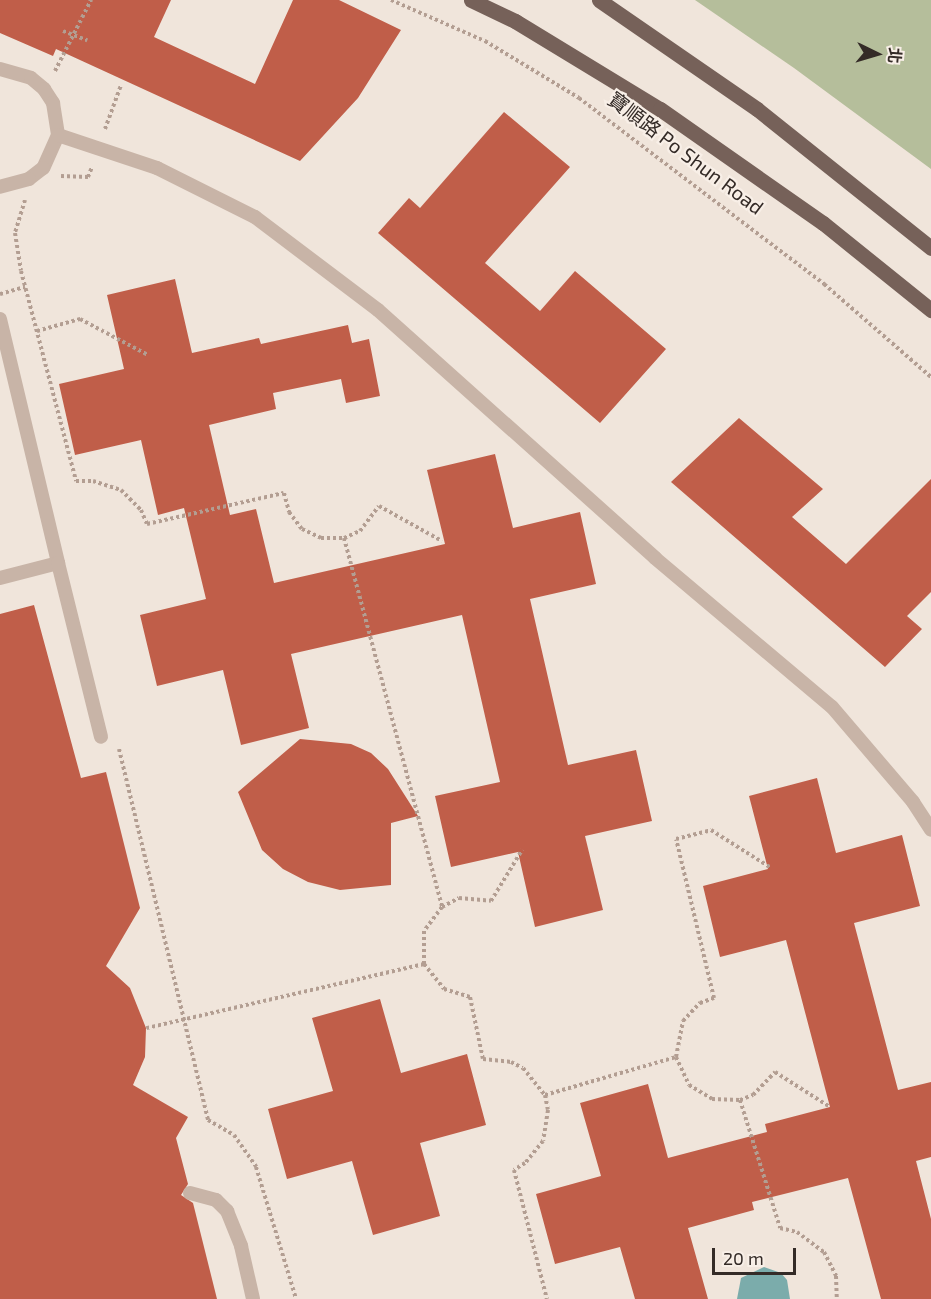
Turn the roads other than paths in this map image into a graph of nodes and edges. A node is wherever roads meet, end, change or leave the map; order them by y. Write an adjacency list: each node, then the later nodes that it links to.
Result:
1 (471, 0): 7 (main road, 寶順路 Po Shun Road)
2 (599, 0): 6 (main road)
3 (0, 69): 4 (lane)
4 (58, 135): 5 (lane); 12 (lane)
5 (0, 187)
6 (931, 248)
7 (931, 310)
8 (0, 319): 9 (lane)
9 (58, 563): 10 (lane); 11 (lane)
10 (0, 578)
11 (101, 737)
12 (931, 830)
13 (190, 1193): 14 (lane)
14 (253, 1299)

